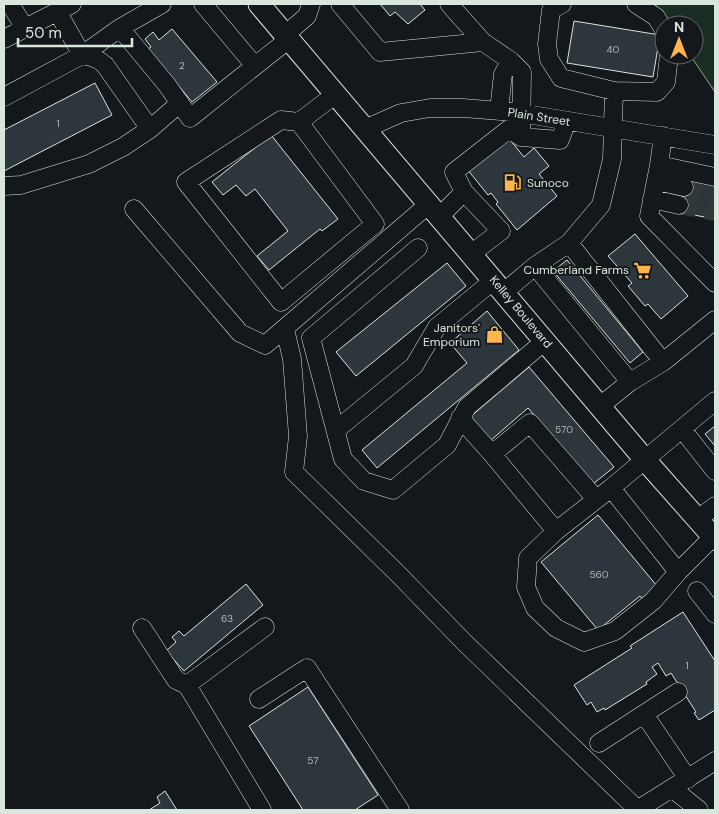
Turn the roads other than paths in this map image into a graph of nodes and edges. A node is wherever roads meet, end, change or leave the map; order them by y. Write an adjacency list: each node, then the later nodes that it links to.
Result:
1 (10, 4): 11 (street)
2 (162, 4): 12 (street)
3 (203, 4): 19 (street)
4 (258, 4): 13 (main road, Kelley Boulevard)
5 (340, 4): 15 (street)
6 (449, 4): 15 (street)
7 (562, 4): 21 (street)
8 (636, 4): 10 (street)
9 (65, 8): 11 (street); 16 (street)
10 (654, 16)
11 (25, 28): 14 (street)
12 (120, 28): 16 (street); 23 (street)
13 (284, 33): 19 (street); 20 (main road, Kelley Boulevard)
14 (4, 39)
15 (483, 42): 17 (street)
16 (82, 55): 22 (street); 29 (street)
17 (511, 61): 24 (street); 25 (street)
18 (668, 65): 21 (street)
19 (255, 66): 23 (street)
20 (332, 90): 27 (street); 30 (main road, Kelley Boulevard)
21 (614, 91): 28 (street)
22 (4, 97)
23 (180, 104): 29 (street)
24 (499, 111): 25 (street, Plain Street); 30 (street, Plain Street)
25 (520, 113): 26 (street, Plain Street); 32 (street)
26 (567, 121): 28 (street, Plain Street); 32 (street)
27 (299, 122): 51 (street); 51 (street)
28 (614, 128): 31 (street, Plain Street); 43 (street)
29 (150, 129): 36 (street)
30 (365, 129): 42 (main road, Kelley Boulevard)
31 (663, 136): 33 (street, Plain Street); 34 (street)
32 (521, 137): 38 (street)
33 (715, 145)
34 (658, 173): 35 (street); 37 (street); 39 (street)
35 (715, 177)
36 (4, 186)
37 (684, 187)
38 (464, 192): 42 (street); 45 (street)
39 (652, 199): 40 (street); 48 (street)
40 (679, 205)
41 (134, 209): 53 (street)
42 (434, 210): 45 (main road, Kelley Boulevard); 47 (street)
43 (569, 243): 46 (street); 56 (street)
44 (418, 248): 50 (street)
45 (471, 254): 49 (main road, Kelley Boulevard)
46 (535, 266): 49 (street); 57 (street)
47 (342, 280): 50 (street); 53 (street)
48 (715, 283)
49 (499, 286): 55 (main road, Kelley Boulevard); 61 (street)
50 (357, 298): 54 (street)
51 (281, 302): 53 (street)
52 (715, 320): 56 (street)
53 (290, 324): 54 (street); 86 (street)
54 (311, 338): 61 (street)
55 (545, 341): 59 (main road, Kelley Boulevard); 60 (street)
56 (663, 362): 57 (street)
57 (630, 382): 59 (street)
58 (715, 401): 62 (street)
59 (600, 406): 64 (main road, Kelley Boulevard)
60 (460, 418): 61 (street); 63 (street)
61 (336, 430)
62 (682, 430): 64 (street); 65 (street)
63 (492, 454): 67 (street); 70 (street)
64 (645, 460): 66 (street); 69 (main road, Kelley Boulevard)
65 (715, 471)
66 (610, 488): 67 (street); 72 (street)
67 (596, 499): 70 (street)
68 (715, 506): 69 (street)
69 (698, 519): 71 (main road, Kelley Boulevard)
70 (556, 531): 72 (street)
71 (714, 538): 72 (street)
72 (678, 572)
73 (697, 591): 74 (street)
74 (715, 614)
75 (265, 627): 77 (street)
76 (142, 628): 77 (street)
77 (187, 685): 84 (street)
78 (678, 692): 80 (street)
79 (259, 699): 85 (street)
80 (644, 714): 81 (street); 83 (street)
81 (599, 743)
82 (715, 761): 83 (street)
83 (681, 784): 86 (street); 87 (street)
84 (262, 810)
85 (400, 810)
86 (638, 810)
87 (699, 810)

